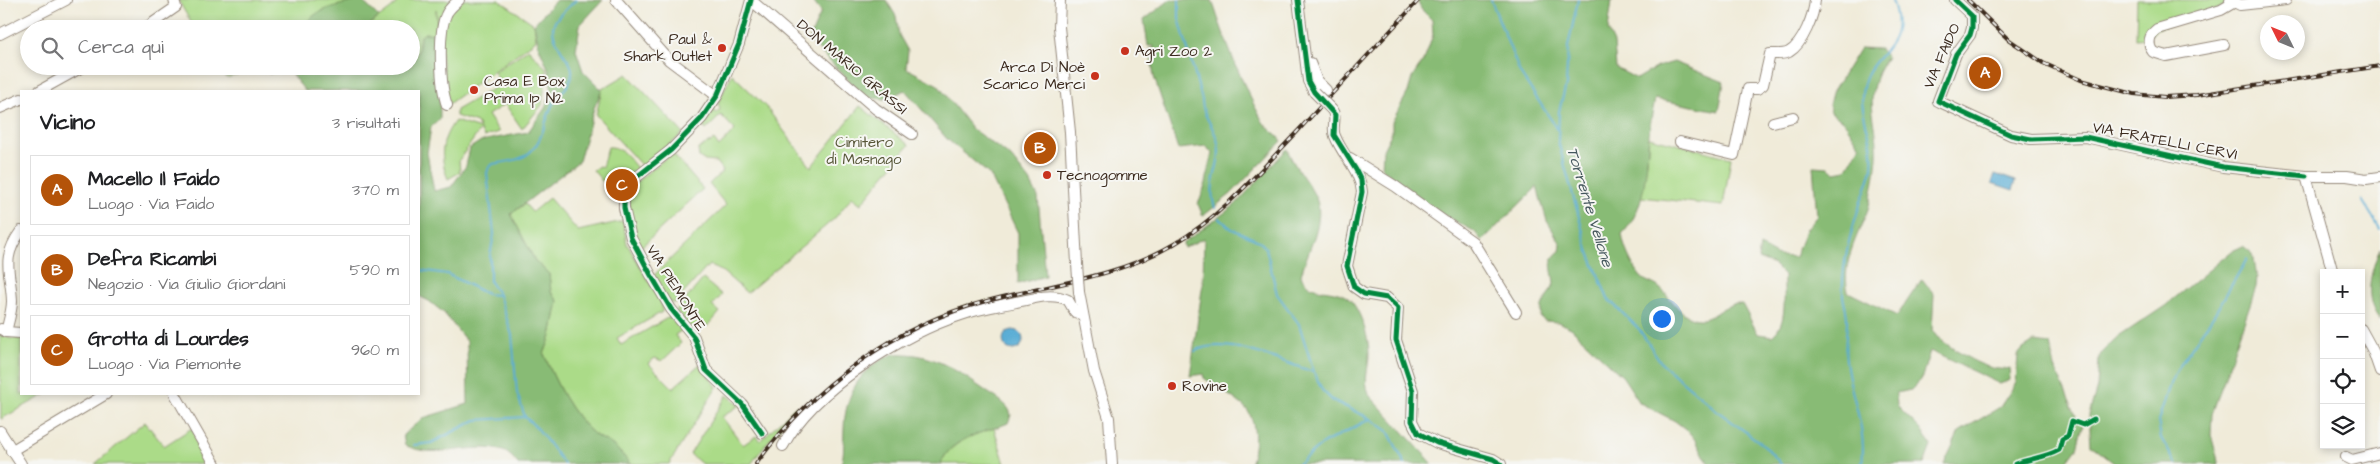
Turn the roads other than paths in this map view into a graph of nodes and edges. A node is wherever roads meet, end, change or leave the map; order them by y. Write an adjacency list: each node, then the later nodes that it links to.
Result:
1 (66, 0): 12 (street)
2 (174, 0): 13 (street)
3 (459, 0): 22 (street)
4 (616, 0): 19 (street)
5 (1060, 0): 34 (street, bridge)
6 (1298, 0): 28 (street, bridge)
7 (1815, 0): 27 (street)
8 (1955, 0): 21 (street, VIA FAIDO)
9 (2286, 0): 11 (street)
10 (752, 1): 19 (street, VIA PIEMONTE); 26 (street, DON MARIO GRASSI)
11 (2231, 1): 16 (street)
12 (27, 20)
13 (157, 20)
14 (20, 24): 15 (street)
15 (0, 34)
16 (2224, 45)
17 (68, 75): 18 (street)
18 (41, 90)
19 (718, 96): 42 (street, VIA PIEMONTE)
20 (20, 99): 23 (street)
21 (1938, 101): 29 (street, VIA FRATELLI CERVI)
22 (447, 104)
23 (0, 108)
24 (1793, 117): 25 (street)
25 (1773, 122)
26 (912, 134)
27 (1680, 142)
28 (1347, 156): 33 (street); 50 (street)
29 (2306, 176): 30 (street, VIA FRATELLI CERVI); 32 (street)
30 (2380, 177)
31 (20, 232): 35 (street)
32 (2332, 269)
33 (1516, 312)
34 (1084, 319): 43 (street); 49 (street)
35 (3, 330): 36 (street)
36 (20, 333)
37 (2365, 336): 38 (street)
38 (2380, 371)
39 (104, 395): 44 (street)
40 (176, 395): 48 (street)
41 (0, 431): 44 (street)
42 (762, 433)
43 (784, 446)
44 (11, 451): 47 (street)
45 (2380, 452): 46 (street)
46 (2346, 457)
47 (21, 464)
48 (215, 464)
49 (1112, 464)
50 (1501, 464)

